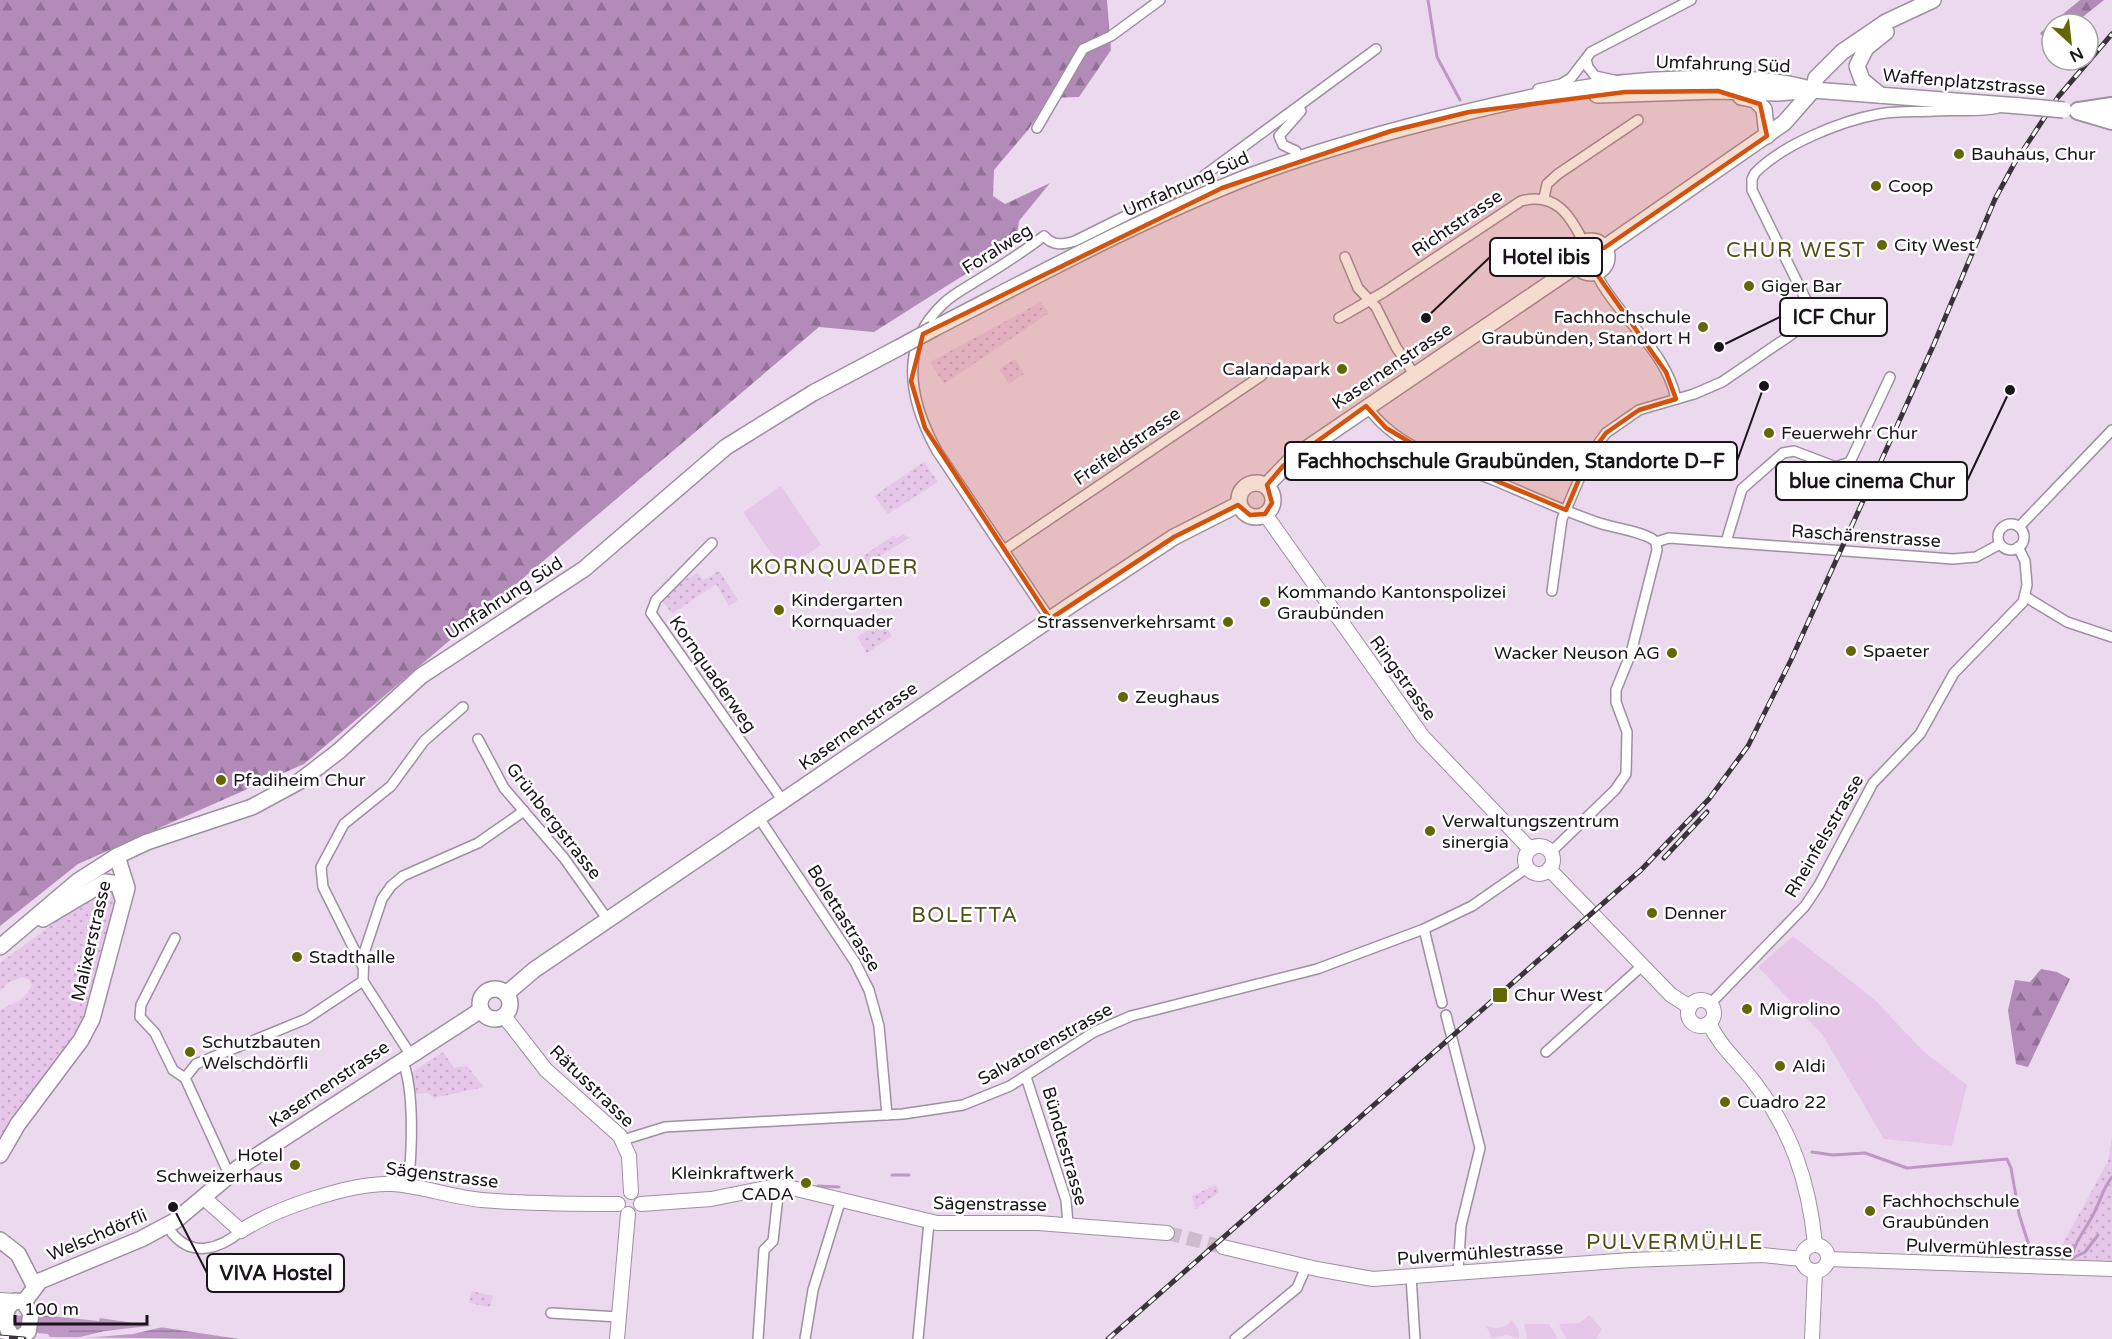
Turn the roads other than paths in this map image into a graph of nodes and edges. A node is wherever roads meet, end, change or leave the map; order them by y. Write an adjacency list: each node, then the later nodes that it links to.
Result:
1 (1160, 0): 19 (street)
2 (1691, 0): 5 (street)
3 (1932, 1): 7 (main road); 9 (main road)
4 (1376, 49): 13 (street, Foralweg)
5 (1586, 59): 6 (street); 10 (street)
6 (1623, 82): 7 (main road, Umfahrung Süd); 10 (main road, Umfahrung Süd)
7 (1813, 90): 8 (main road, Umfahrung Süd); 9 (main road, Waffenplatzstrasse); 20 (main road)
8 (1718, 91): 15 (main road, Umfahrung Süd); 20 (main road)
9 (1880, 95): 11 (main road, Waffenplatzstrasse)
10 (1516, 99): 15 (main road, Umfahrung Süd)
11 (2013, 106): 14 (main road, Waffenplatzstrasse, bridge); 33 (street)
12 (2112, 106): 14 (highway)
13 (1300, 107): 21 (street); 46 (street, Foralweg)
14 (2071, 111): 16 (main road, Waffenplatzstrasse); 18 (highway)
15 (1469, 112): 58 (main road, Umfahrung Süd, bridge)
16 (2112, 112)
17 (1638, 120): 22 (street)
18 (2112, 121)
19 (1037, 128)
20 (1767, 136): 24 (main road)
21 (1296, 151)
22 (1544, 198): 23 (street); 28 (street, Richtstrasse)
23 (1584, 243): 24 (main road); 26 (main road)
24 (1604, 248): 27 (main road)
25 (1345, 257): 28 (street)
26 (1577, 265): 27 (main road); 31 (main road, Kasernenstrasse)
27 (1596, 273): 33 (street)
28 (1370, 301): 29 (street); 31 (street)
29 (1339, 318)
30 (1268, 369): 46 (street, Freifeldstrasse)
31 (1414, 374): 34 (main road, Kasernenstrasse)
32 (1890, 377): 42 (street)
33 (1676, 399): 38 (street)
34 (1367, 406): 36 (main road, Kasernenstrasse); 38 (street, Raschärenstrasse)
35 (2112, 430): 40 (street)
36 (1266, 486): 37 (main road); 39 (main road)
37 (1239, 504): 39 (main road); 49 (main road, Kasernenstrasse)
38 (1566, 510): 41 (street, Raschärenstrasse); 47 (street)
39 (1265, 514): 56 (street, Ringstrasse)
40 (2019, 527): 44 (street); 45 (street)
41 (1656, 542): 42 (street, Raschärenstrasse); 57 (street)
42 (1726, 542): 44 (street, Raschärenstrasse)
43 (712, 543): 53 (street, Kornquaderweg)
44 (2000, 544): 45 (street)
45 (2018, 547): 48 (street)
46 (1004, 550): 49 (street, Foralweg)
47 (1552, 591)
48 (2026, 597): 50 (street); 72 (street, Rheinfelsstrasse)
49 (1050, 619): 53 (main road, Kasernenstrasse)
50 (2112, 637)
51 (463, 707): 67 (street)
52 (478, 739): 54 (street, Grünbergstrasse)
53 (783, 801): 55 (main road, Kasernenstrasse)
54 (524, 811): 62 (street, Grünbergstrasse); 67 (street)
55 (759, 818): 62 (main road, Kasernenstrasse); 82 (street, Bolettastrasse)
56 (1530, 849): 57 (street); 59 (street)
57 (1551, 852): 60 (street)
58 (117, 856): 61 (main road, Malixerstrasse); 64 (main road, Malixerstrasse)
59 (1528, 867): 60 (street); 63 (street, Salvatorenstrasse)
60 (1549, 869): 68 (street)
61 (123, 899): 64 (main road); 84 (main road, Malixerstrasse)
62 (608, 920): 70 (main road, Kasernenstrasse)
63 (1424, 929): 71 (street); 80 (street, Salvatorenstrasse)
64 (22, 930): 66 (main road, Malixerstrasse)
65 (175, 938): 81 (street)
66 (0, 947)
67 (362, 964): 69 (street)
68 (1643, 965): 73 (street); 78 (street)
69 (363, 981): 79 (street); 81 (street)
70 (506, 994): 74 (main road); 76 (main road)
71 (1442, 1003)
72 (1710, 1004): 73 (street); 77 (street)
73 (1690, 1007): 77 (street)
74 (481, 1010): 76 (main road); 79 (main road, Kasernenstrasse)
75 (1446, 1015): 107 (street)
76 (504, 1016): 83 (street, Rätusstrasse)
77 (1709, 1023): 100 (street)
78 (1546, 1052)
79 (406, 1057): 85 (main road, Kasernenstrasse); 86 (street)
80 (1026, 1077): 82 (street, Salvatorenstrasse); 95 (street, Bündtestrasse)
81 (184, 1078): 85 (street)
82 (887, 1115): 83 (street, Salvatorenstrasse)
83 (623, 1140): 88 (street, Rätusstrasse)
84 (0, 1155)
85 (229, 1174): 89 (main road, Kasernenstrasse)
86 (408, 1186): 91 (street, Sägenstrasse); 96 (street, Sägenstrasse)
87 (779, 1186): 90 (street, Sägenstrasse); 92 (street, Sägenstrasse); 115 (street)
88 (631, 1192): 91 (street); 92 (street)
89 (203, 1197): 96 (street); 109 (main road, Welschdörfli)
90 (841, 1199): 94 (street, Sägenstrasse); 116 (street)
91 (618, 1204): 93 (street)
92 (641, 1204): 93 (street)
93 (628, 1215): 112 (street)
94 (929, 1222): 95 (street, Sägenstrasse); 117 (street)
95 (1068, 1224): 98 (street, Sägenstrasse)
96 (241, 1231): 97 (street, Sägenstrasse)
97 (172, 1233)
98 (1167, 1233)
99 (0, 1240): 109 (main road)
100 (1815, 1244): 102 (street); 103 (street)
101 (1223, 1247): 104 (street)
102 (1802, 1259): 106 (street); 107 (street, Pulvermühlestrasse)
103 (1828, 1259): 105 (street, Pulvermühlestrasse); 106 (street)
104 (1306, 1267): 108 (street, Pulvermühlestrasse); 118 (street)
105 (2112, 1269)
106 (1815, 1271): 120 (street)
107 (1458, 1272): 108 (street, Pulvermühlestrasse)
108 (1411, 1276): 119 (street)
109 (34, 1285): 110 (main road)
110 (15, 1306): 113 (main road); 113 (main road)
111 (550, 1312): 112 (street)
112 (619, 1317): 114 (street)
113 (21, 1335)
114 (617, 1339)
115 (758, 1339)
116 (805, 1339)
117 (918, 1339)
118 (1235, 1339)
119 (1414, 1339)
120 (1812, 1339)

